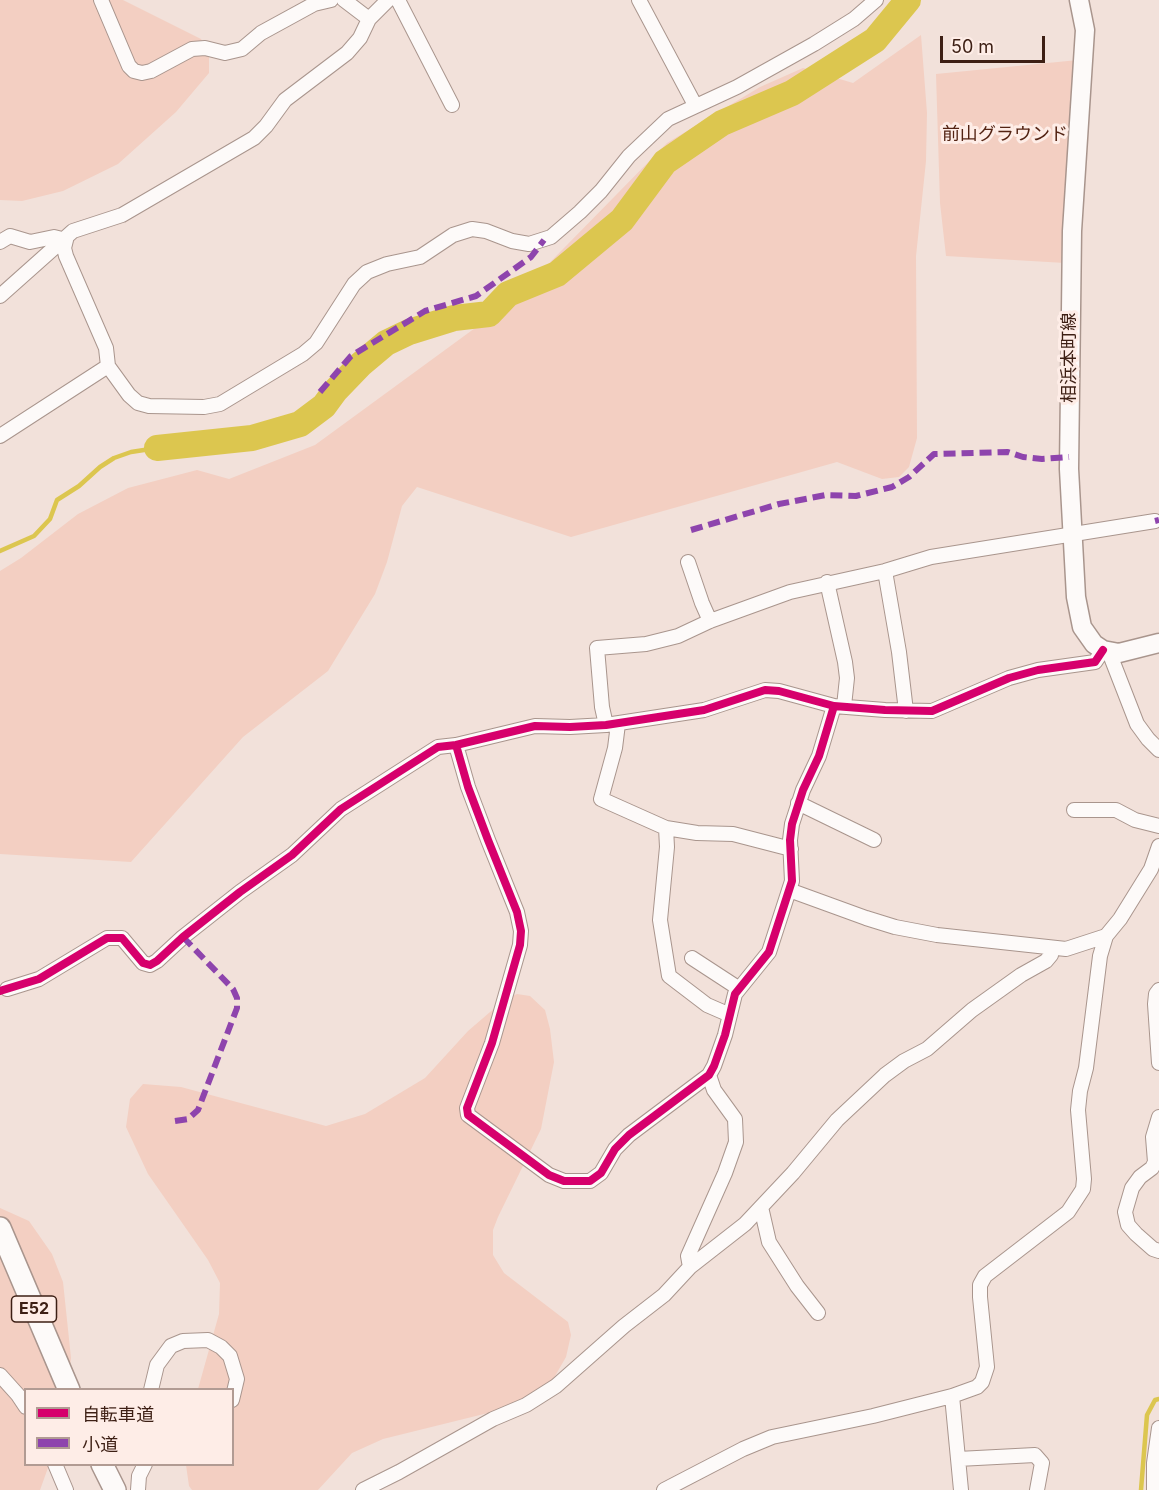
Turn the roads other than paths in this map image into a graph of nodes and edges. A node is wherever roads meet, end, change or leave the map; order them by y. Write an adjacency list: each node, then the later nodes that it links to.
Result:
1 (100, 0): 2 (street)
2 (331, 0)
3 (344, 0): 9 (street)
4 (388, 0): 9 (street)
5 (398, 0): 10 (street)
6 (639, 0): 11 (street)
7 (876, 0): 11 (street)
8 (1079, 0): 18 (main road, 相浜本町線)
9 (369, 19): 12 (street)
10 (452, 105)
11 (695, 105): 15 (street)
12 (66, 240): 13 (street); 14 (street); 15 (street)
13 (0, 242)
14 (0, 296)
15 (108, 366): 16 (street)
16 (0, 436)
17 (1155, 521): 18 (street)
18 (1072, 535): 20 (street); 24 (main road, 相浜本町線)
19 (687, 562): 22 (street)
20 (885, 571): 21 (street); 26 (street)
21 (827, 582): 22 (street); 25 (street)
22 (710, 621): 27 (street)
23 (1159, 643): 24 (main road)
24 (1106, 651): 26 (street); 29 (street)
25 (839, 706): 26 (street); 27 (street); 30 (street)
26 (906, 711)
27 (612, 725): 28 (street); 33 (street)
28 (456, 745): 42 (street); 46 (street)
29 (1159, 750)
30 (798, 803): 34 (street); 36 (street)
31 (1074, 810): 32 (street)
32 (1159, 826)
33 (666, 828): 36 (street); 44 (street)
34 (874, 840)
35 (1159, 846): 38 (street)
36 (791, 849): 37 (street)
37 (789, 890): 39 (street); 41 (street)
38 (1106, 936): 39 (street); 57 (street)
39 (1052, 949): 48 (street)
40 (692, 958): 41 (street)
41 (738, 988): 44 (street)
42 (7, 989)
43 (1159, 990): 45 (street)
44 (730, 1015): 46 (street)
45 (1159, 1063)
46 (709, 1075): 51 (street)
47 (1159, 1117): 50 (street)
48 (761, 1207): 51 (street); 52 (street)
49 (0, 1228): 54 (highway, E52)
50 (1159, 1251)
51 (690, 1266): 67 (street)
52 (818, 1313)
53 (0, 1375): 58 (street)
54 (69, 1388)
55 (151, 1388): 56 (street)
56 (234, 1392)
57 (952, 1396): 60 (street); 68 (street)
58 (24, 1404)
59 (1159, 1428): 71 (street)
60 (958, 1459): 69 (street); 70 (street)
61 (56, 1466): 64 (street)
62 (103, 1466): 65 (highway)
63 (145, 1466): 66 (street)
64 (66, 1490)
65 (115, 1490)
66 (138, 1490)
67 (363, 1490)
68 (663, 1490)
69 (961, 1490)
70 (1037, 1490)
71 (1154, 1490)

